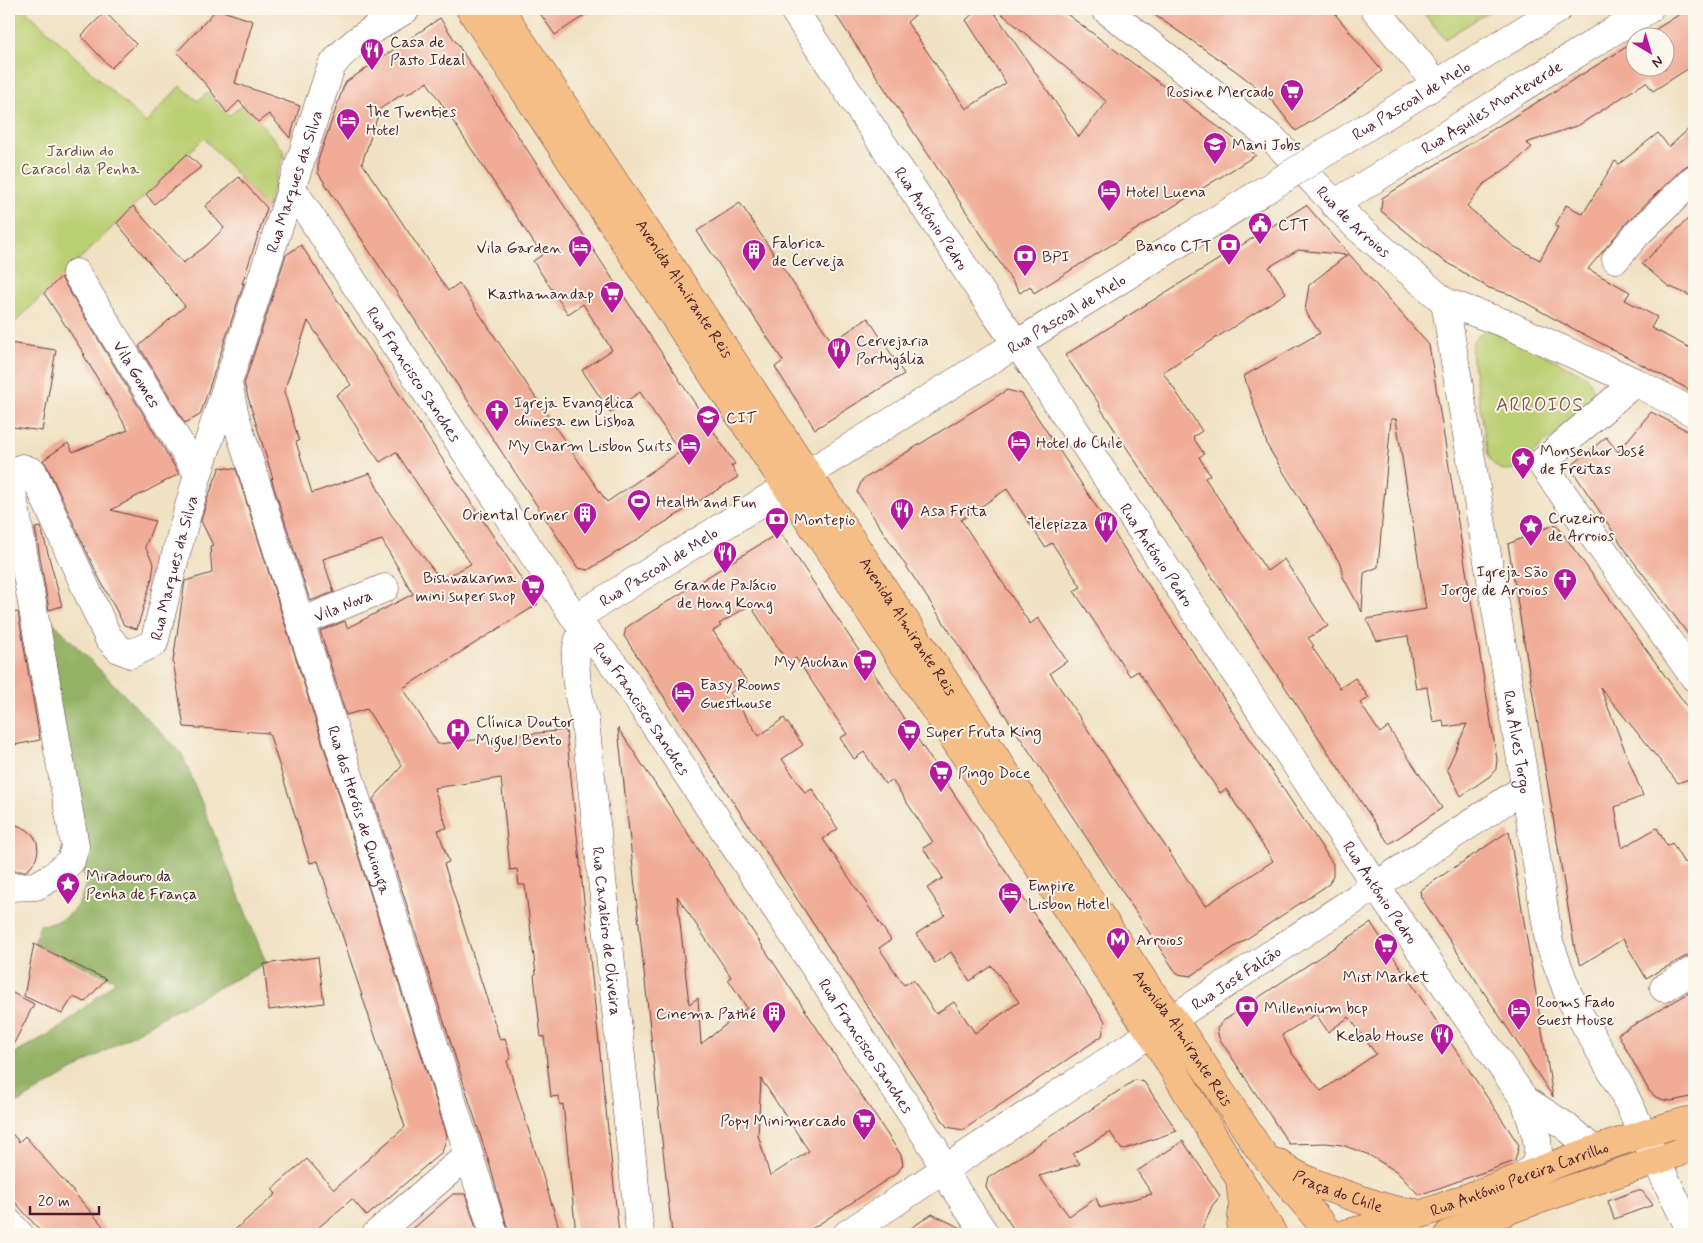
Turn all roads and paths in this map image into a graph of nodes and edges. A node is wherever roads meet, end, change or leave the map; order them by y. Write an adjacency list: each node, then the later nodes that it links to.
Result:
1 (406, 9): 11 (street, Rua Marques da Silva)
2 (470, 9): 21 (main road, Avenida Almirante Reis)
3 (500, 9): 21 (main road, Avenida Almirante Reis)
4 (793, 9): 16 (street, Rua António Pedro)
5 (1105, 9): 12 (street, Rua de Arroios)
6 (1375, 9): 9 (street)
7 (1558, 9): 9 (street, Rua Pascoal de Melo)
8 (1649, 9): 12 (street, Rua Aquiles Monteverde)
9 (1437, 84): 16 (street, Rua Pascoal de Melo, bridge)
10 (1694, 179): 13 (street)
11 (291, 187): 18 (street, Rua Marques da Silva); 23 (street, Rua Francisco Sanches)
12 (1334, 204): 15 (street, Rua de Arroios)
13 (1616, 259)
14 (76, 273): 20 (street, Vila Gomes)
15 (1445, 302): 17 (street, Rua de Arroios); 26 (street, Rua Alves Torgo)
16 (1018, 343): 21 (street, Rua Pascoal de Melo); 27 (street, Rua António Pedro)
17 (1635, 382): 19 (street, Rua de Arroios); 25 (street)
18 (228, 384): 20 (street, Rua Marques da Silva); 24 (street, Rua dos Heróis de Quionga)
19 (1694, 412)
20 (198, 474): 28 (street, Rua Marques da Silva)
21 (797, 480): 23 (street, Rua Pascoal de Melo); 31 (main road, Avenida Almirante Reis)
22 (385, 588): 24 (street, Vila Nova)
23 (575, 618): 40 (street, Rua Francisco Sanches); 48 (street, Rua Cavaleiro de Oliveira)
24 (301, 622): 38 (street, Rua dos Heróis de Quionga)
25 (1694, 677)
26 (1525, 788): 27 (street, Rua José Falcão); 34 (street, Rua Alves Torgo)
27 (1377, 885): 31 (street, Rua José Falcão); 32 (street, Rua António Pedro)
28 (9, 887)
29 (1694, 970): 30 (street)
30 (1664, 988)
31 (1162, 1026): 36 (main road, Avenida Almirante Reis); 40 (street, Rua José Falcão); 42 (main road, Avenida Almirante Reis)
32 (1525, 1100): 37 (street, Rua António Pedro); 41 (street, Rua António Pedro)
33 (1694, 1122): 34 (main road, Rua António Pereira Carrilho)
34 (1644, 1134): 37 (main road, Rua António Pereira Carrilho); 39 (street, Rua Alves Torgo)
35 (1694, 1145): 39 (main road, Rua António Pereira Carrilho)
36 (1259, 1149): 43 (main road, Praça do Chile); 53 (main road, Avenida Almirante Reis)
37 (1594, 1150): 39 (main road); 41 (main road, Rua António Pereira Carrilho)
38 (468, 1155): 46 (street); 47 (street, Rua dos Heróis de Quionga)
39 (1656, 1160): 55 (main road, Rua António Pereira Carrilho); 56 (street, Rua Alves Torgo)
40 (943, 1170): 49 (street, Rua José Falcão); 50 (street, Rua Francisco Sanches)
41 (1522, 1176): 43 (main road, Rua António Pereira Carrilho)
42 (1240, 1179): 51 (main road); 52 (main road, Avenida Almirante Reis)
43 (1425, 1213): 54 (main road, Rua António Pereira Carrilho)
44 (9, 1223): 45 (street)
45 (19, 1234)
46 (376, 1234)
47 (494, 1234)
48 (640, 1234)
49 (847, 1234)
50 (985, 1234)
51 (1240, 1234)
52 (1273, 1234)
53 (1330, 1234)
54 (1344, 1234)
55 (1449, 1234)
56 (1692, 1234)

